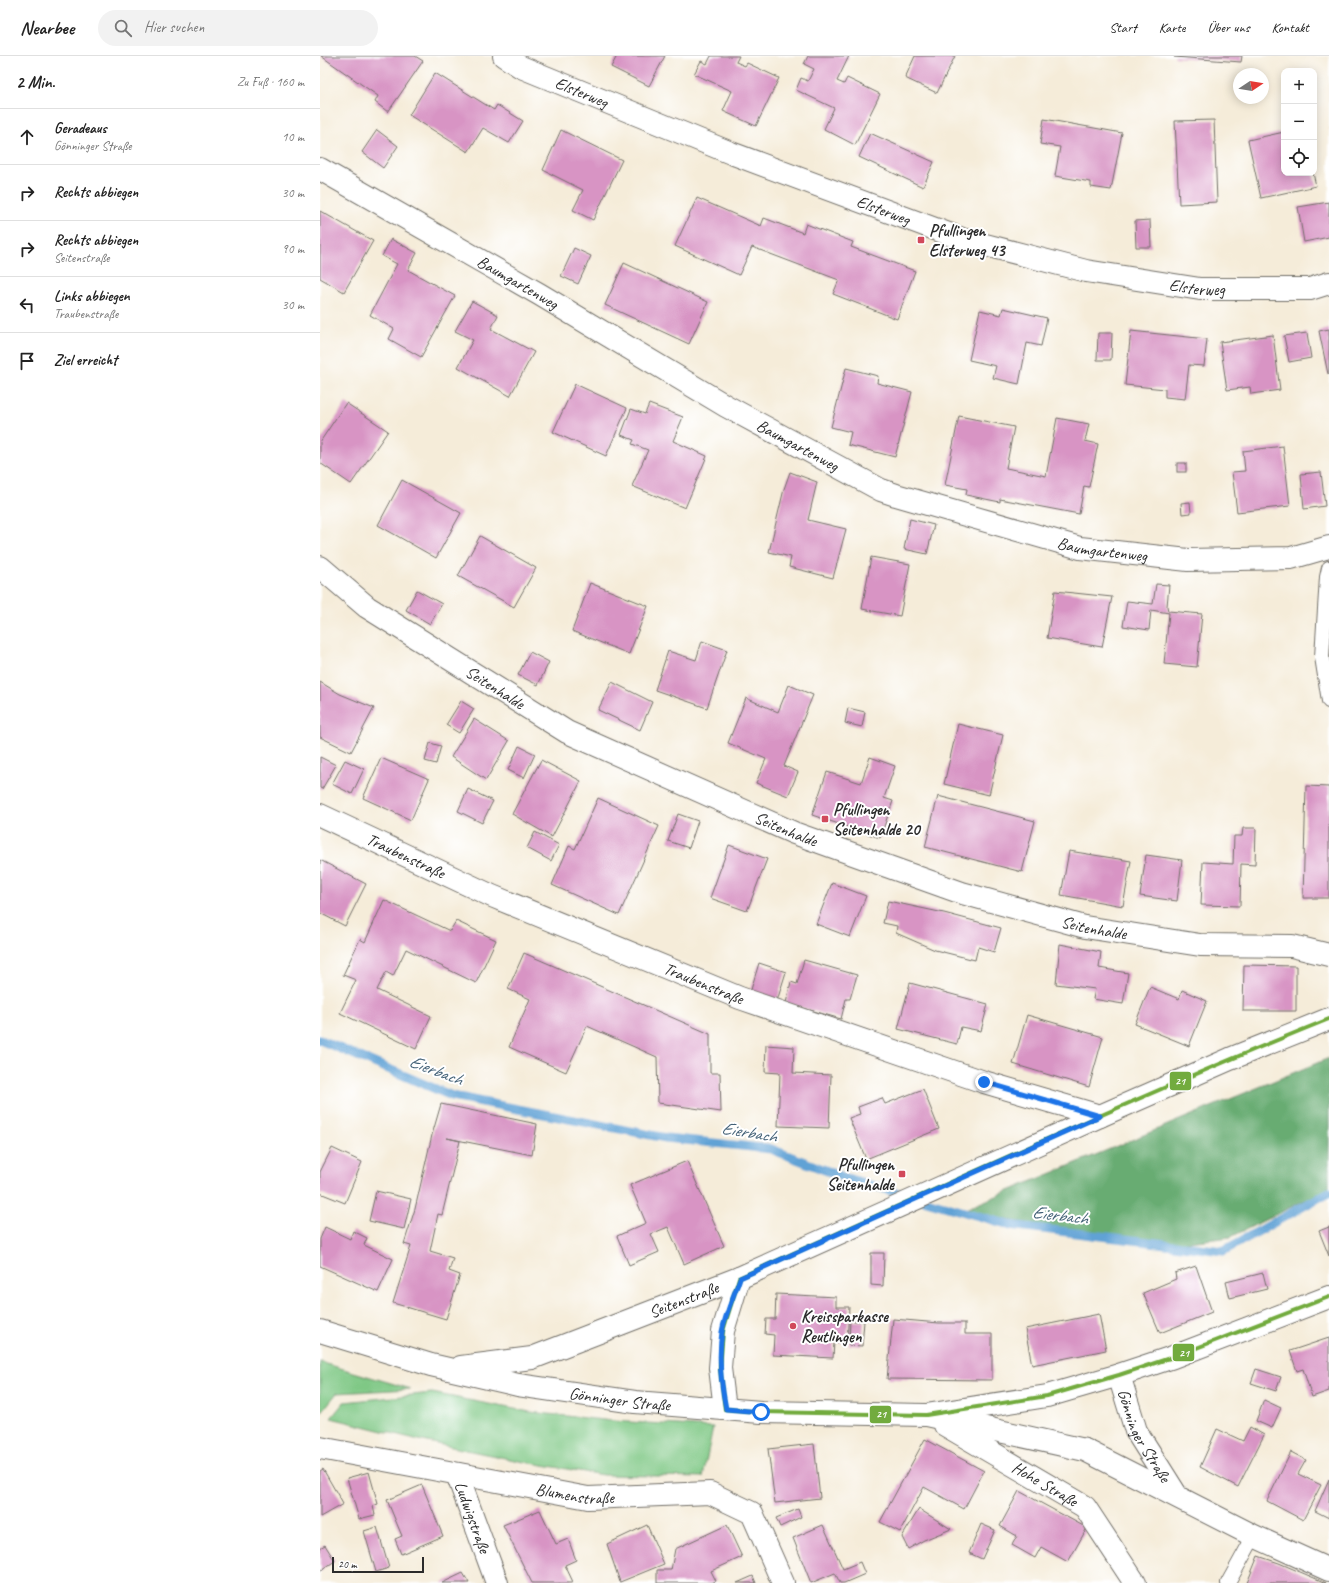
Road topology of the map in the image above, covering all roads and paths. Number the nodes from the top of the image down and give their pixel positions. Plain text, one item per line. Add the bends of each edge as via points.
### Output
1 (518, 60) edge
2 (320, 169) edge
3 (1329, 283) edge
4 (1329, 547) edge
5 (320, 567) edge
6 (1329, 568) edge
7 (1329, 702) edge
8 (320, 816) edge
9 (1329, 955) edge
10 (1329, 1019) edge
11 (1100, 1116) junction
12 (740, 1278) junction
13 (1329, 1297) edge
14 (320, 1331) edge
15 (446, 1368) junction
16 (1119, 1375) junction
17 (726, 1409) junction
18 (926, 1415) junction
19 (320, 1448) edge
20 (457, 1474) junction
21 (1177, 1496) junction
22 (1254, 1536) junction
23 (1329, 1570) edge
24 (497, 1583) edge
25 (783, 1583) edge
26 (1135, 1583) edge
27 (1228, 1583) edge

1 - 3 street, Elsterweg via 731,153 962,239 1086,271 1200,289 1310,289
2 - 4 street, Baumgartenweg via 539,294 726,406 881,490 1080,548 1188,560 1291,558
5 - 9 street, Seitenhalde via 368,607 567,732 794,833 962,893 1085,927 1200,945 1292,946
6 - 7 lane via 1322,657
8 - 11 street, Traubenstraße via 492,896 740,998 984,1082
10 - 11 street, Seitenstraße
11 - 12 street, Seitenstraße
12 - 15 street, Seitenstraße via 532,1358
12 - 17 street via 722,1331 720,1368
13 - 16 street
14 - 15 street, Gönninger Straße
15 - 17 street, Gönninger Straße via 518,1385 635,1402
16 - 18 street, Gönninger Straße via 1047,1396
16 - 21 street, Gönninger Straße via 1136,1431
17 - 18 street, Gönninger Straße
18 - 21 street, Gönninger Straße via 1085,1450
18 - 26 street, Hohe Straße via 1085,1507
19 - 20 street, Blumenstraße
20 - 24 street, Ludwigstraße
20 - 25 street, Blumenstraße via 588,1498 710,1493 752,1513
21 - 22 street, Gönninger Straße
22 - 23 street, Gönninger Straße
22 - 27 lane

